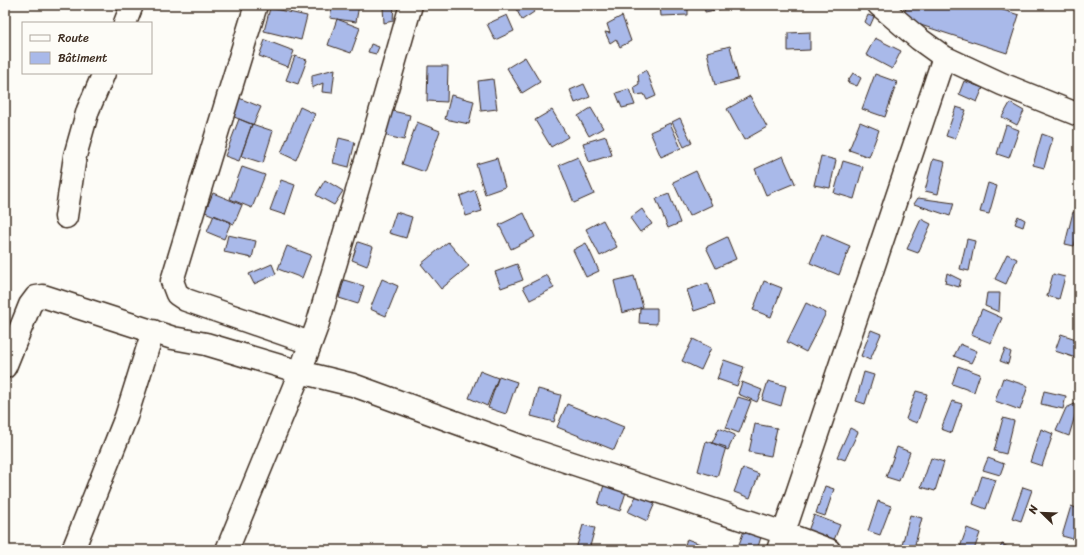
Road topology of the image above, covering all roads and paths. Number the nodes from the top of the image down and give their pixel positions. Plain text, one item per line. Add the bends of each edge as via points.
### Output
1 (132, 5) edge
2 (256, 5) edge
3 (411, 5) edge
4 (879, 5) edge
5 (124, 22) edge
6 (944, 57) junction
7 (104, 74) edge
8 (1079, 115) edge
9 (66, 217) dead end
10 (154, 332) junction
11 (310, 343) junction
12 (5, 366) edge
13 (300, 372) junction
14 (781, 542) edge
15 (73, 550) edge
16 (227, 550) edge
17 (829, 550) edge

1 - 5 street
2 - 11 street via 172,281 177,294 186,300
3 - 11 street
4 - 6 street
6 - 8 street
6 - 14 street
7 - 9 street via 88,110 75,156
10 - 12 street via 43,296 36,297 30,305
10 - 13 street via 206,344
10 - 15 street via 126,417
11 - 13 street
13 - 14 street via 353,385
13 - 16 street
14 - 17 street

